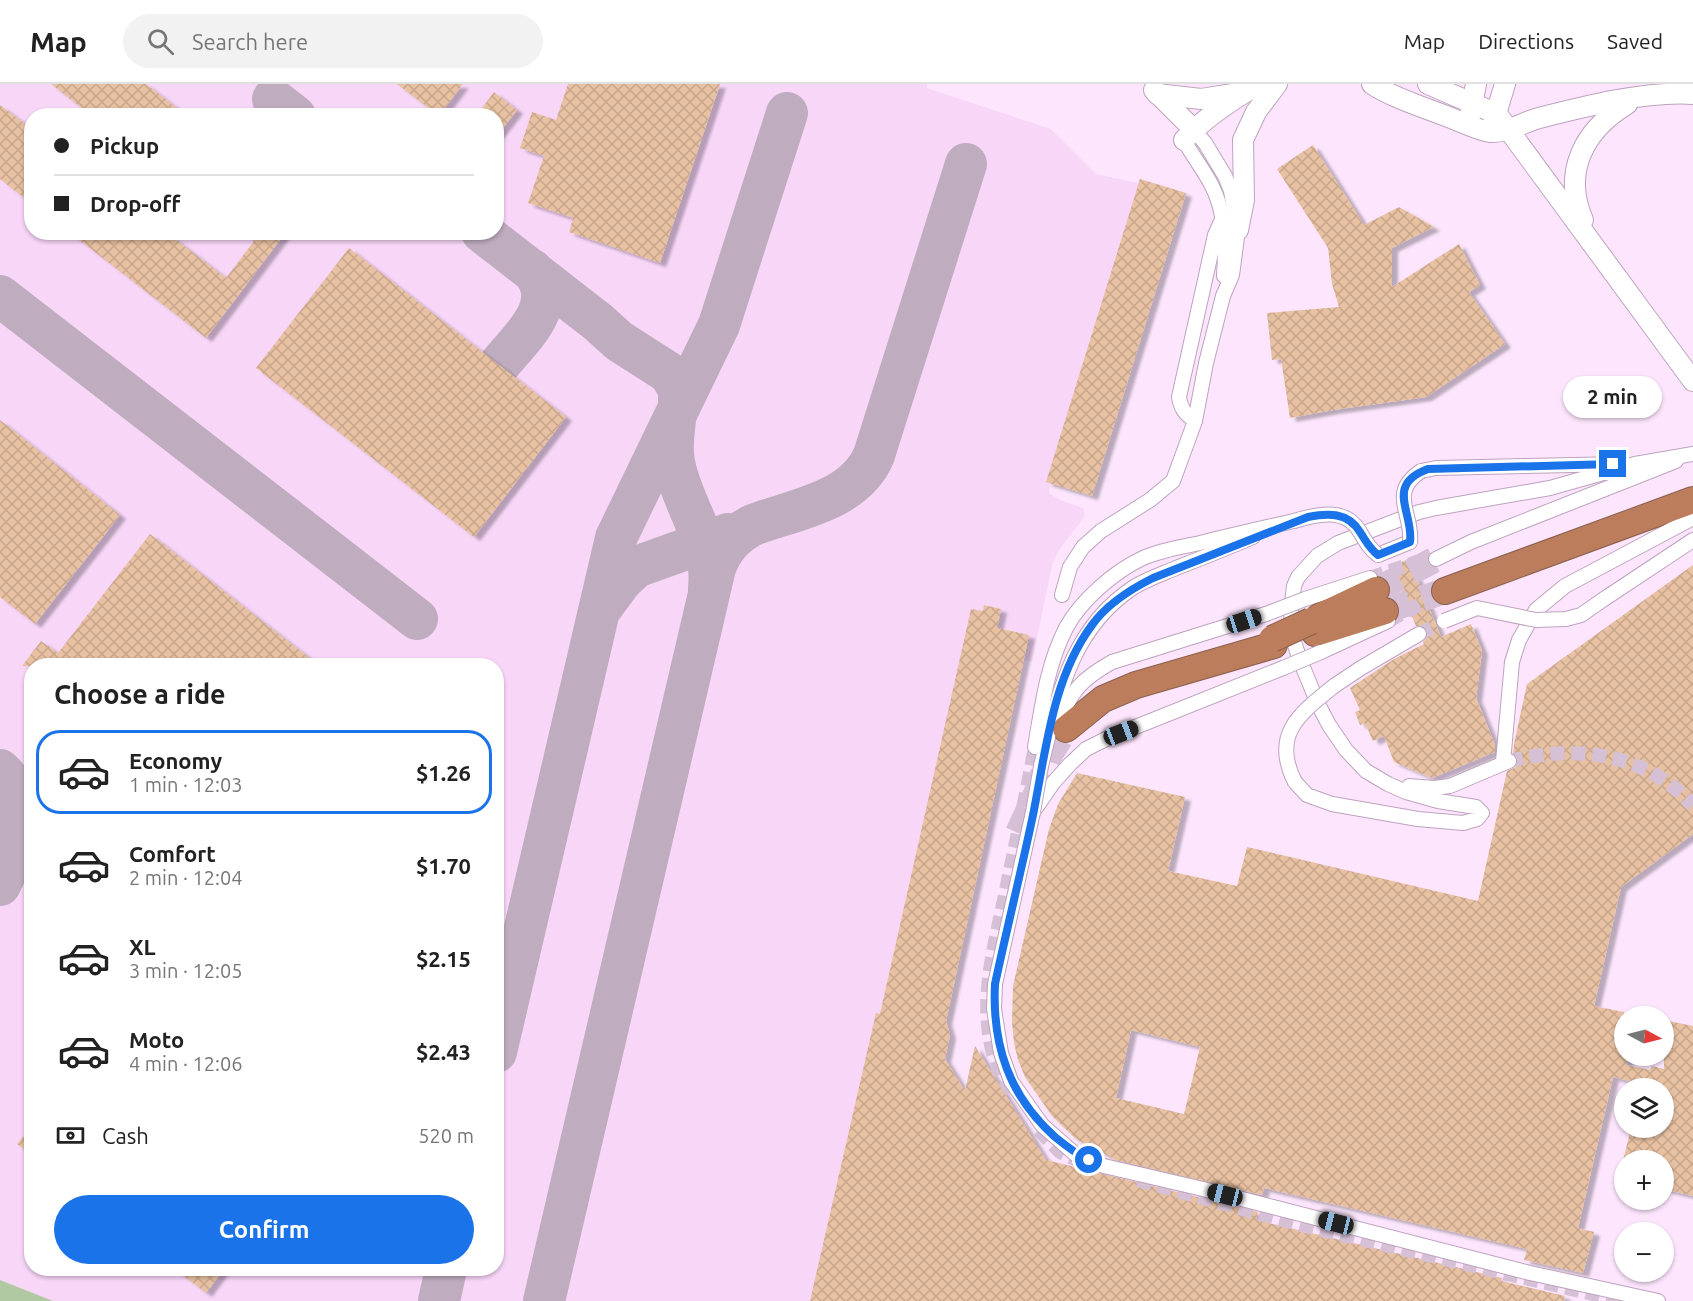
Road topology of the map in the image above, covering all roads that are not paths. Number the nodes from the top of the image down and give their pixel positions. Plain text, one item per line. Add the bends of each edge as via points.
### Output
1 (1277, 84) edge
2 (1372, 84) edge
3 (1428, 84) edge
4 (1476, 84) edge
5 (1505, 84) edge
6 (1252, 88) edge
7 (1153, 89) edge
8 (1693, 94) edge
9 (1637, 97) junction
10 (1473, 104) junction
11 (1468, 124) junction
12 (1499, 125) junction
13 (1189, 135) junction
14 (1222, 217) junction
15 (1238, 230) junction
16 (1593, 243) junction
17 (1223, 296) junction
18 (1693, 381) edge
19 (1195, 421) junction
20 (1693, 454) edge
21 (1635, 464) junction
22 (1693, 500) edge
23 (1693, 518) edge
24 (1294, 521) junction
25 (1693, 540) edge
26 (1434, 558) tunnel mouth
27 (1446, 591) dead end
28 (1062, 595) dead end
29 (1380, 600) tunnel mouth
30 (1437, 625) tunnel mouth
31 (1313, 626) junction
32 (1419, 634) tunnel mouth
33 (1066, 729) tunnel mouth
34 (1035, 747) tunnel mouth
35 (1041, 766) junction
36 (1372, 775) junction
37 (1034, 812) junction
38 (1658, 1301) edge

1 - 15 street via 1261,103 1243,140 1244,200
2 - 11 street
3 - 10 street
4 - 10 street
5 - 12 street
6 - 7 street via 1200,99
6 - 13 street
7 - 13 street via 1179,116
8 - 9 street
9 - 12 street
9 - 16 street via 1602,120 1578,163 1575,199
10 - 11 street
10 - 12 street
11 - 12 street
12 - 16 street
13 - 14 street
13 - 15 street via 1205,143 1225,176 1232,191
14 - 17 street via 1226,243
14 - 19 street via 1179,397 1181,408
15 - 17 street via 1234,265
16 - 18 street
17 - 19 street
19 - 28 street via 1173,481 1083,547 1070,567
20 - 21 street
20 - 26 street
21 - 24 street, bridge via 1421,471 1410,480 1403,494 1410,542 1378,555 1346,518 1323,514
21 - 36 street via 1559,485 1419,512 1338,543 1303,570 1294,586 1291,612 1293,639 1300,660 1329,726 1351,757
22 - 27 highway
23 - 36 street via 1565,586 1536,610 1512,662 1506,761 1443,788 1410,786
24 - 34 street via 1144,558 1117,573 1091,595 1065,631 1048,675
24 - 35 street via 1134,587 1097,619 1060,688
25 - 30 street, bridge via 1574,618 1536,620 1477,608
29 - 31 highway
31 - 33 highway, bridge via 1120,692 1090,708
31 - 35 street, bridge via 1266,614 1112,662 1093,673 1071,695
31 - 37 street, bridge via 1283,668 1086,749 1053,783
32 - 36 street, bridge via 1361,668 1303,712 1290,730 1286,760 1295,782 1307,795 1332,804 1453,824 1477,819 1482,813 1476,807 1406,792
35 - 37 street, bridge
37 - 38 street via 995,984 994,1010 1011,1081 1042,1125 1075,1154 1104,1166 1530,1273

